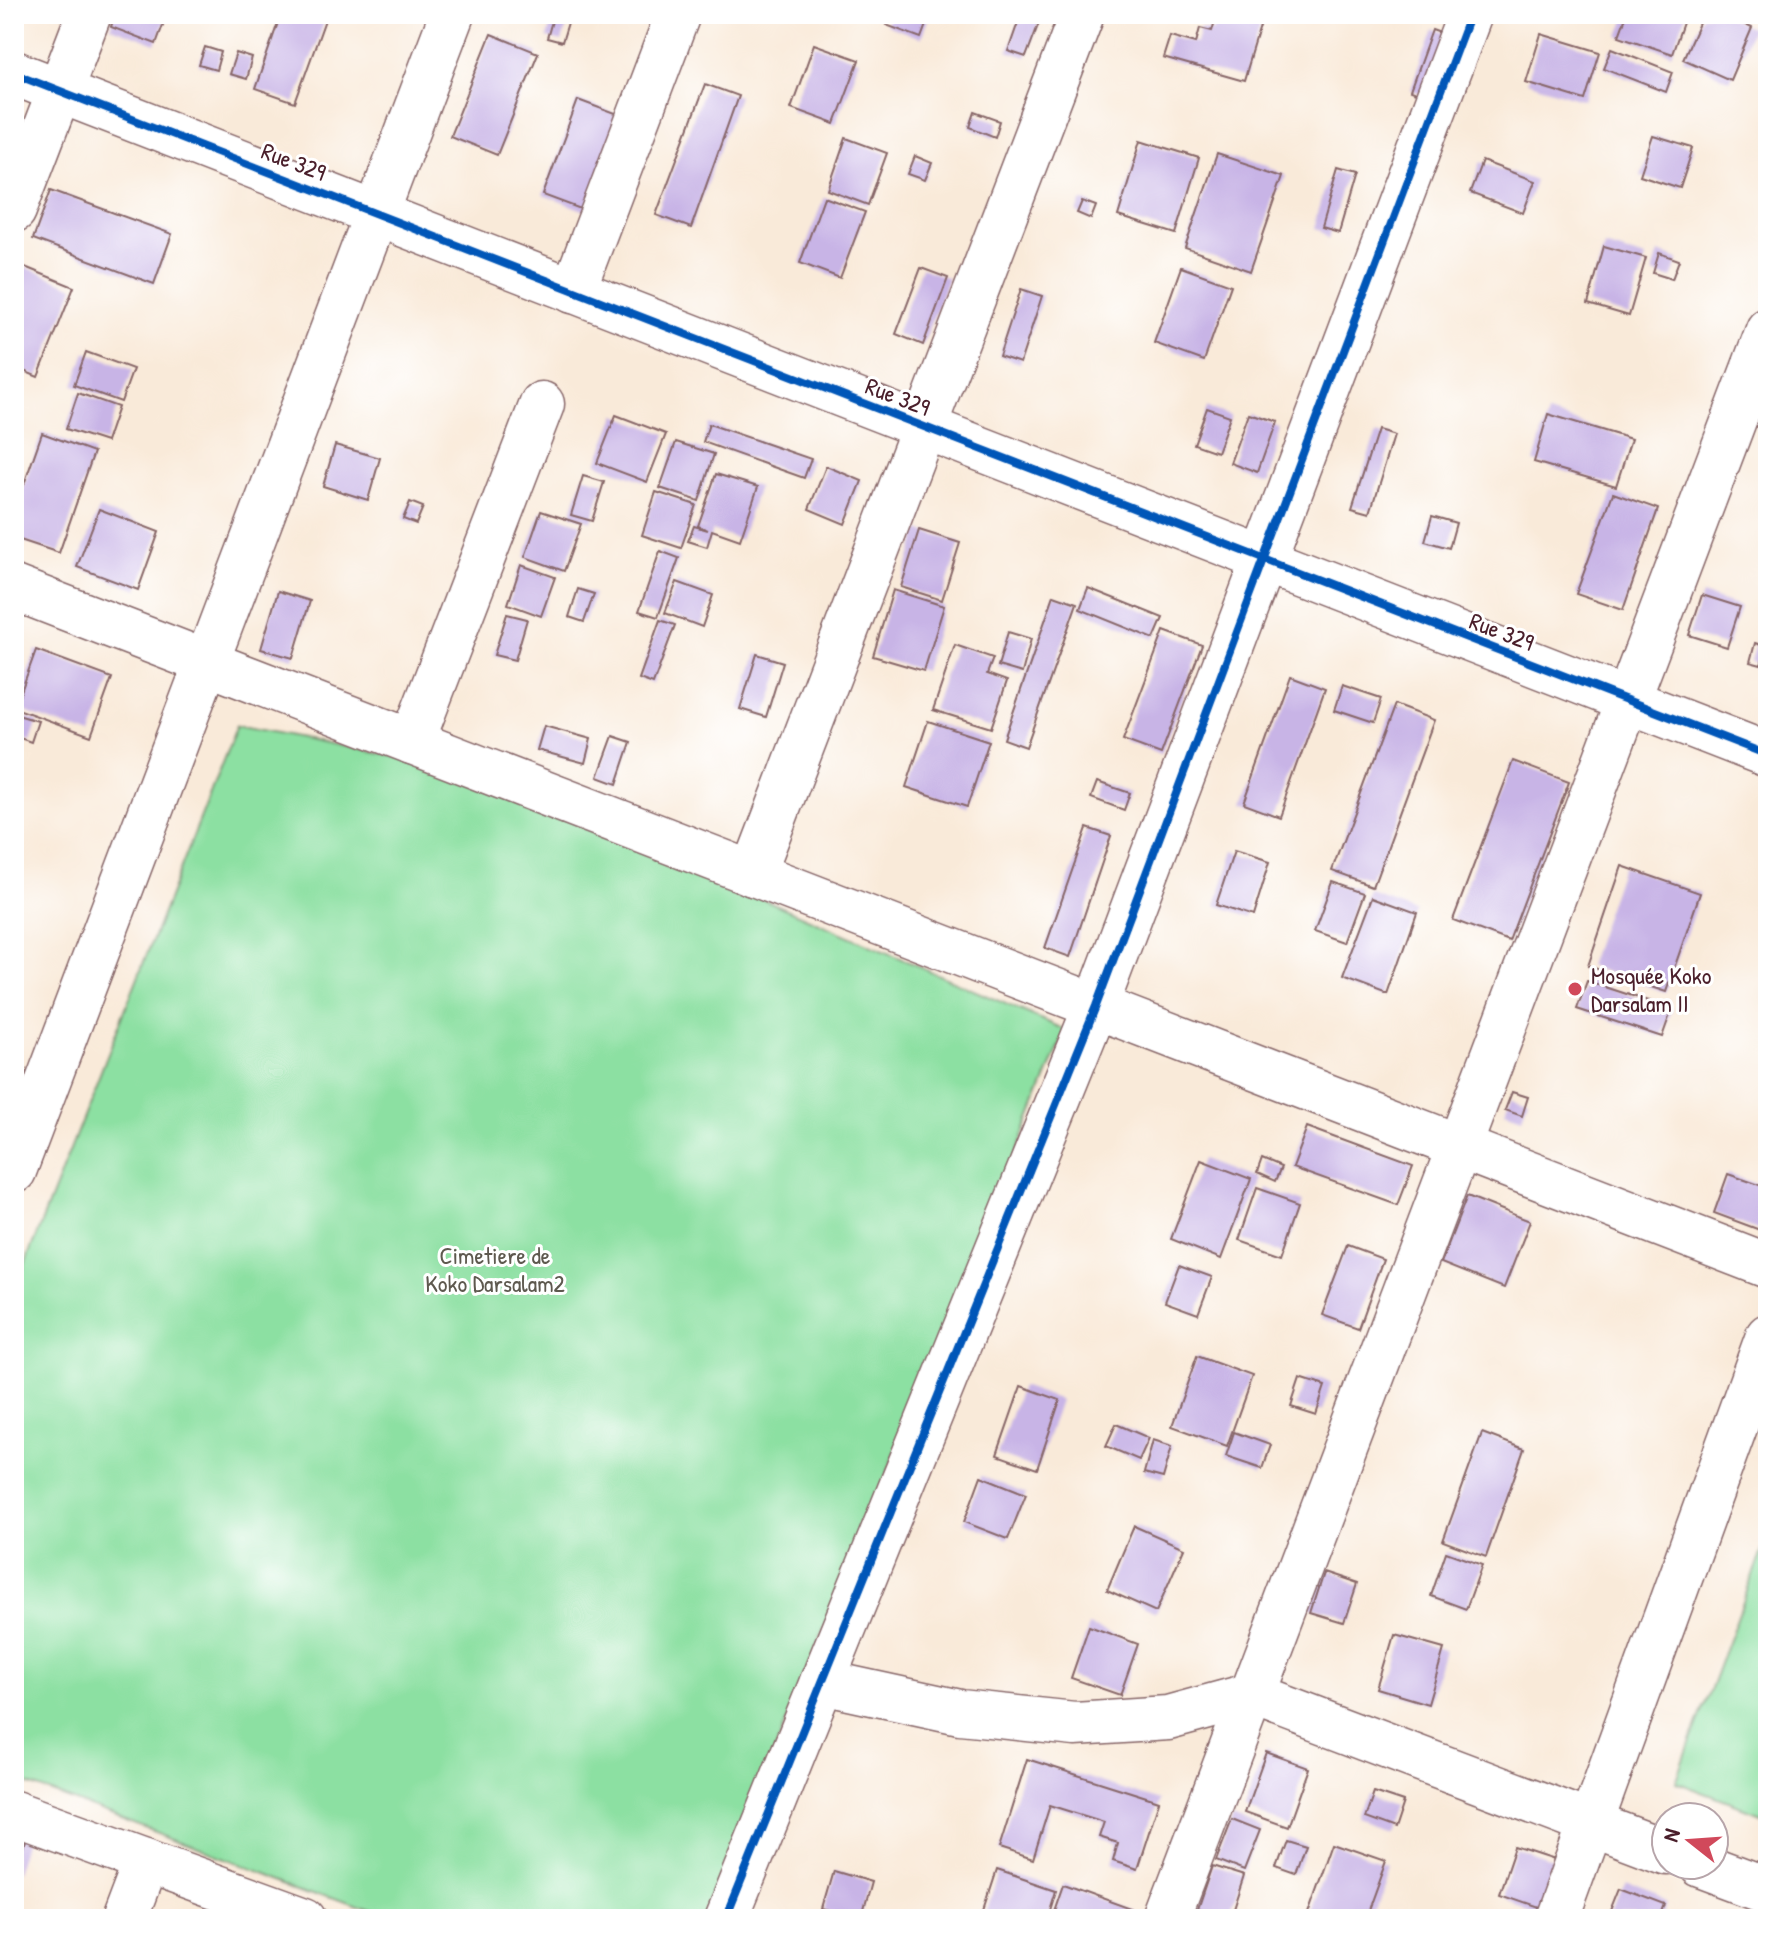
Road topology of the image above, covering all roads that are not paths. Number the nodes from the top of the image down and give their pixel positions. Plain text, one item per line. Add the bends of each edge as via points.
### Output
1 (89, 14) edge
2 (452, 14) edge
3 (678, 14) edge
4 (1082, 14) edge
5 (1470, 14) edge
6 (14, 73) edge
7 (60, 91) junction
8 (14, 210) edge
9 (376, 214) junction
10 (573, 291) junction
11 (1768, 330) edge
12 (542, 404) dead end
13 (924, 427) junction
14 (1266, 561) junction
15 (14, 588) edge
16 (206, 662) junction
17 (1628, 701) junction
18 (412, 742) junction
19 (1768, 755) edge
20 (753, 874) junction
21 (1096, 1006) junction
22 (1459, 1146) junction
23 (14, 1171) edge
24 (1768, 1266) edge
25 (1768, 1336) edge
26 (822, 1682) junction
27 (1252, 1695) junction
28 (14, 1813) edge
29 (1591, 1823) junction
30 (1650, 1846) edge
31 (146, 1861) junction
32 (1730, 1876) edge
33 (1768, 1890) edge
34 (124, 1919) edge
35 (305, 1919) edge
36 (726, 1919) edge
37 (1167, 1919) edge
38 (1556, 1919) edge

1 - 7 street
2 - 9 street
3 - 10 street
4 - 13 street
5 - 14 street
6 - 7 street, Rue 329
7 - 8 street
7 - 9 street, Rue 329
9 - 10 street, Rue 329
9 - 16 street
10 - 13 street, Rue 329
11 - 17 street
12 - 18 street
13 - 14 street, Rue 329
13 - 20 street
14 - 17 street, Rue 329
14 - 21 street
15 - 16 street
16 - 18 street
16 - 23 street
17 - 19 street, Rue 329
17 - 22 street
18 - 20 street
20 - 21 street
21 - 22 street
21 - 26 street
22 - 24 street
22 - 27 street
25 - 29 street
26 - 27 street via 960,1712 1075,1724 1168,1718
26 - 36 street
27 - 29 street
27 - 37 street
28 - 31 street
29 - 30 street
29 - 38 street
31 - 34 street
31 - 35 street
32 - 33 street

